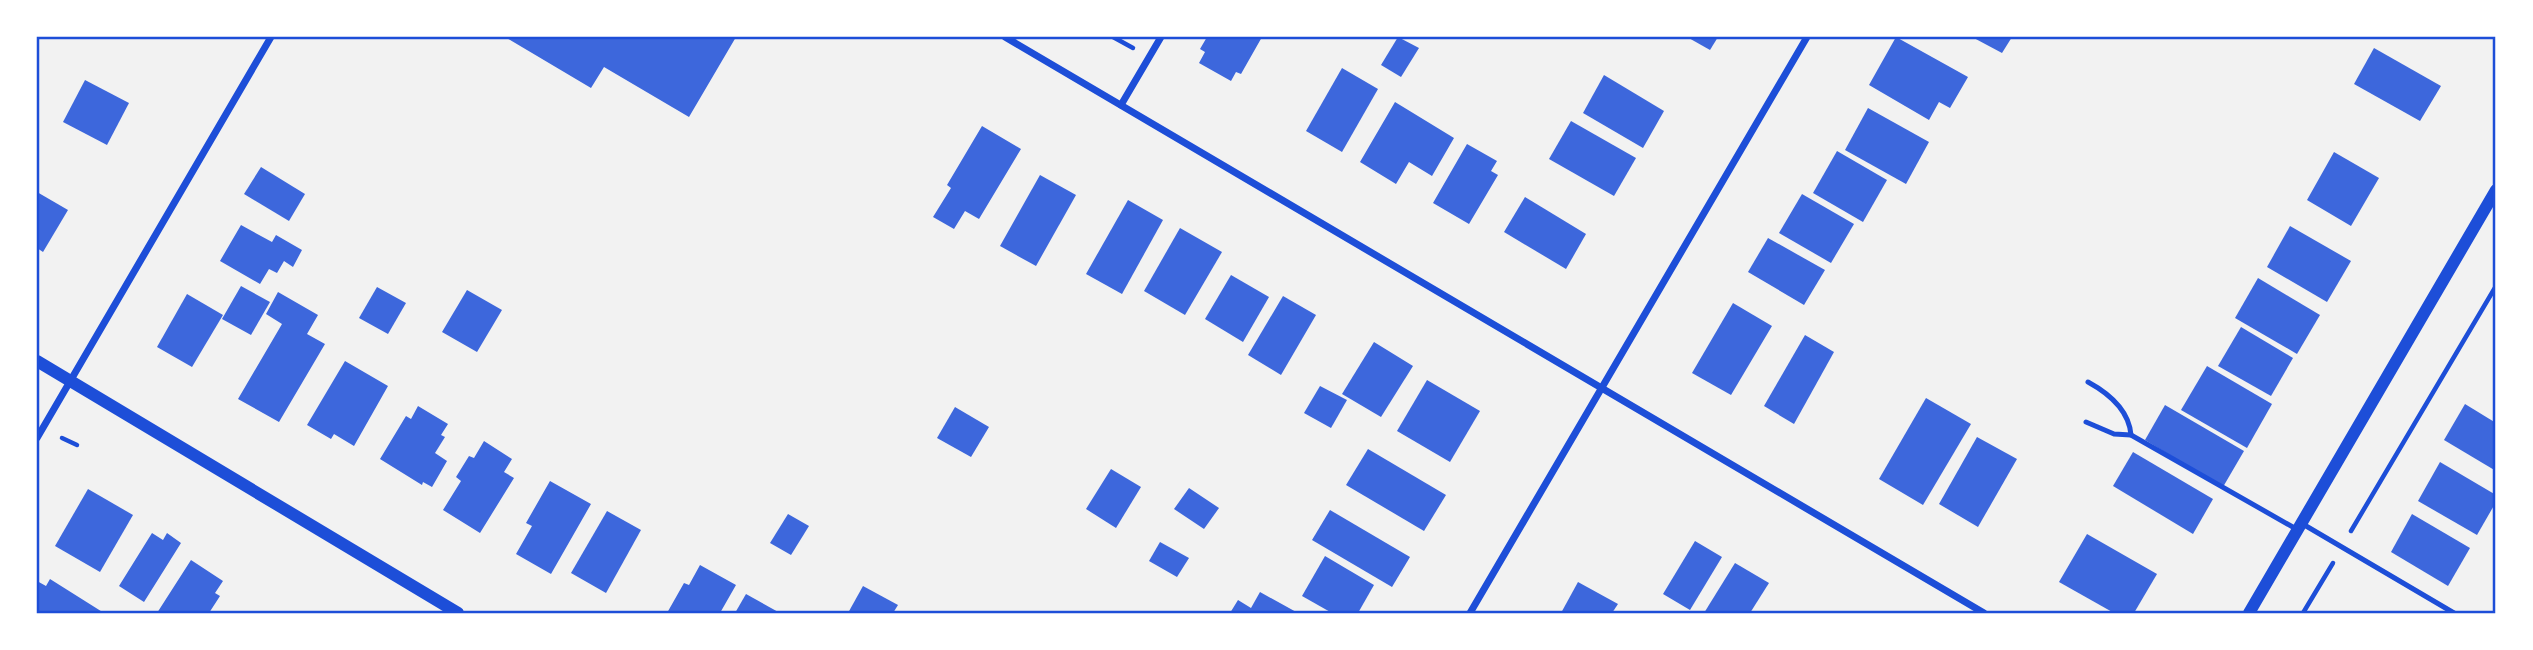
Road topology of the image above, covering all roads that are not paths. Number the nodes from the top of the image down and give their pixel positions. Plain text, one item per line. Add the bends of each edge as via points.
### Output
1 (271, 37) edge
2 (1005, 37) edge
3 (1161, 37) edge
4 (1807, 37) edge
5 (1121, 105) junction
6 (2496, 190) edge
7 (37, 361) edge
8 (71, 381) junction
9 (2088, 382) dead end
10 (1602, 388) junction
11 (2086, 422) dead end
12 (2131, 435) junction
13 (37, 438) edge
14 (2300, 527) junction
15 (458, 613) edge
16 (1470, 613) edge
17 (1984, 613) edge
18 (2249, 613) edge
19 (2454, 613) edge

1 - 8 street
2 - 5 street
3 - 5 street
4 - 10 street
5 - 10 street
6 - 14 street
7 - 8 street
8 - 13 street
8 - 15 street
9 - 12 lane via 2106,392 2130,419
10 - 16 street
10 - 17 street
11 - 12 lane via 2114,434
12 - 14 lane
14 - 18 street
14 - 19 lane

